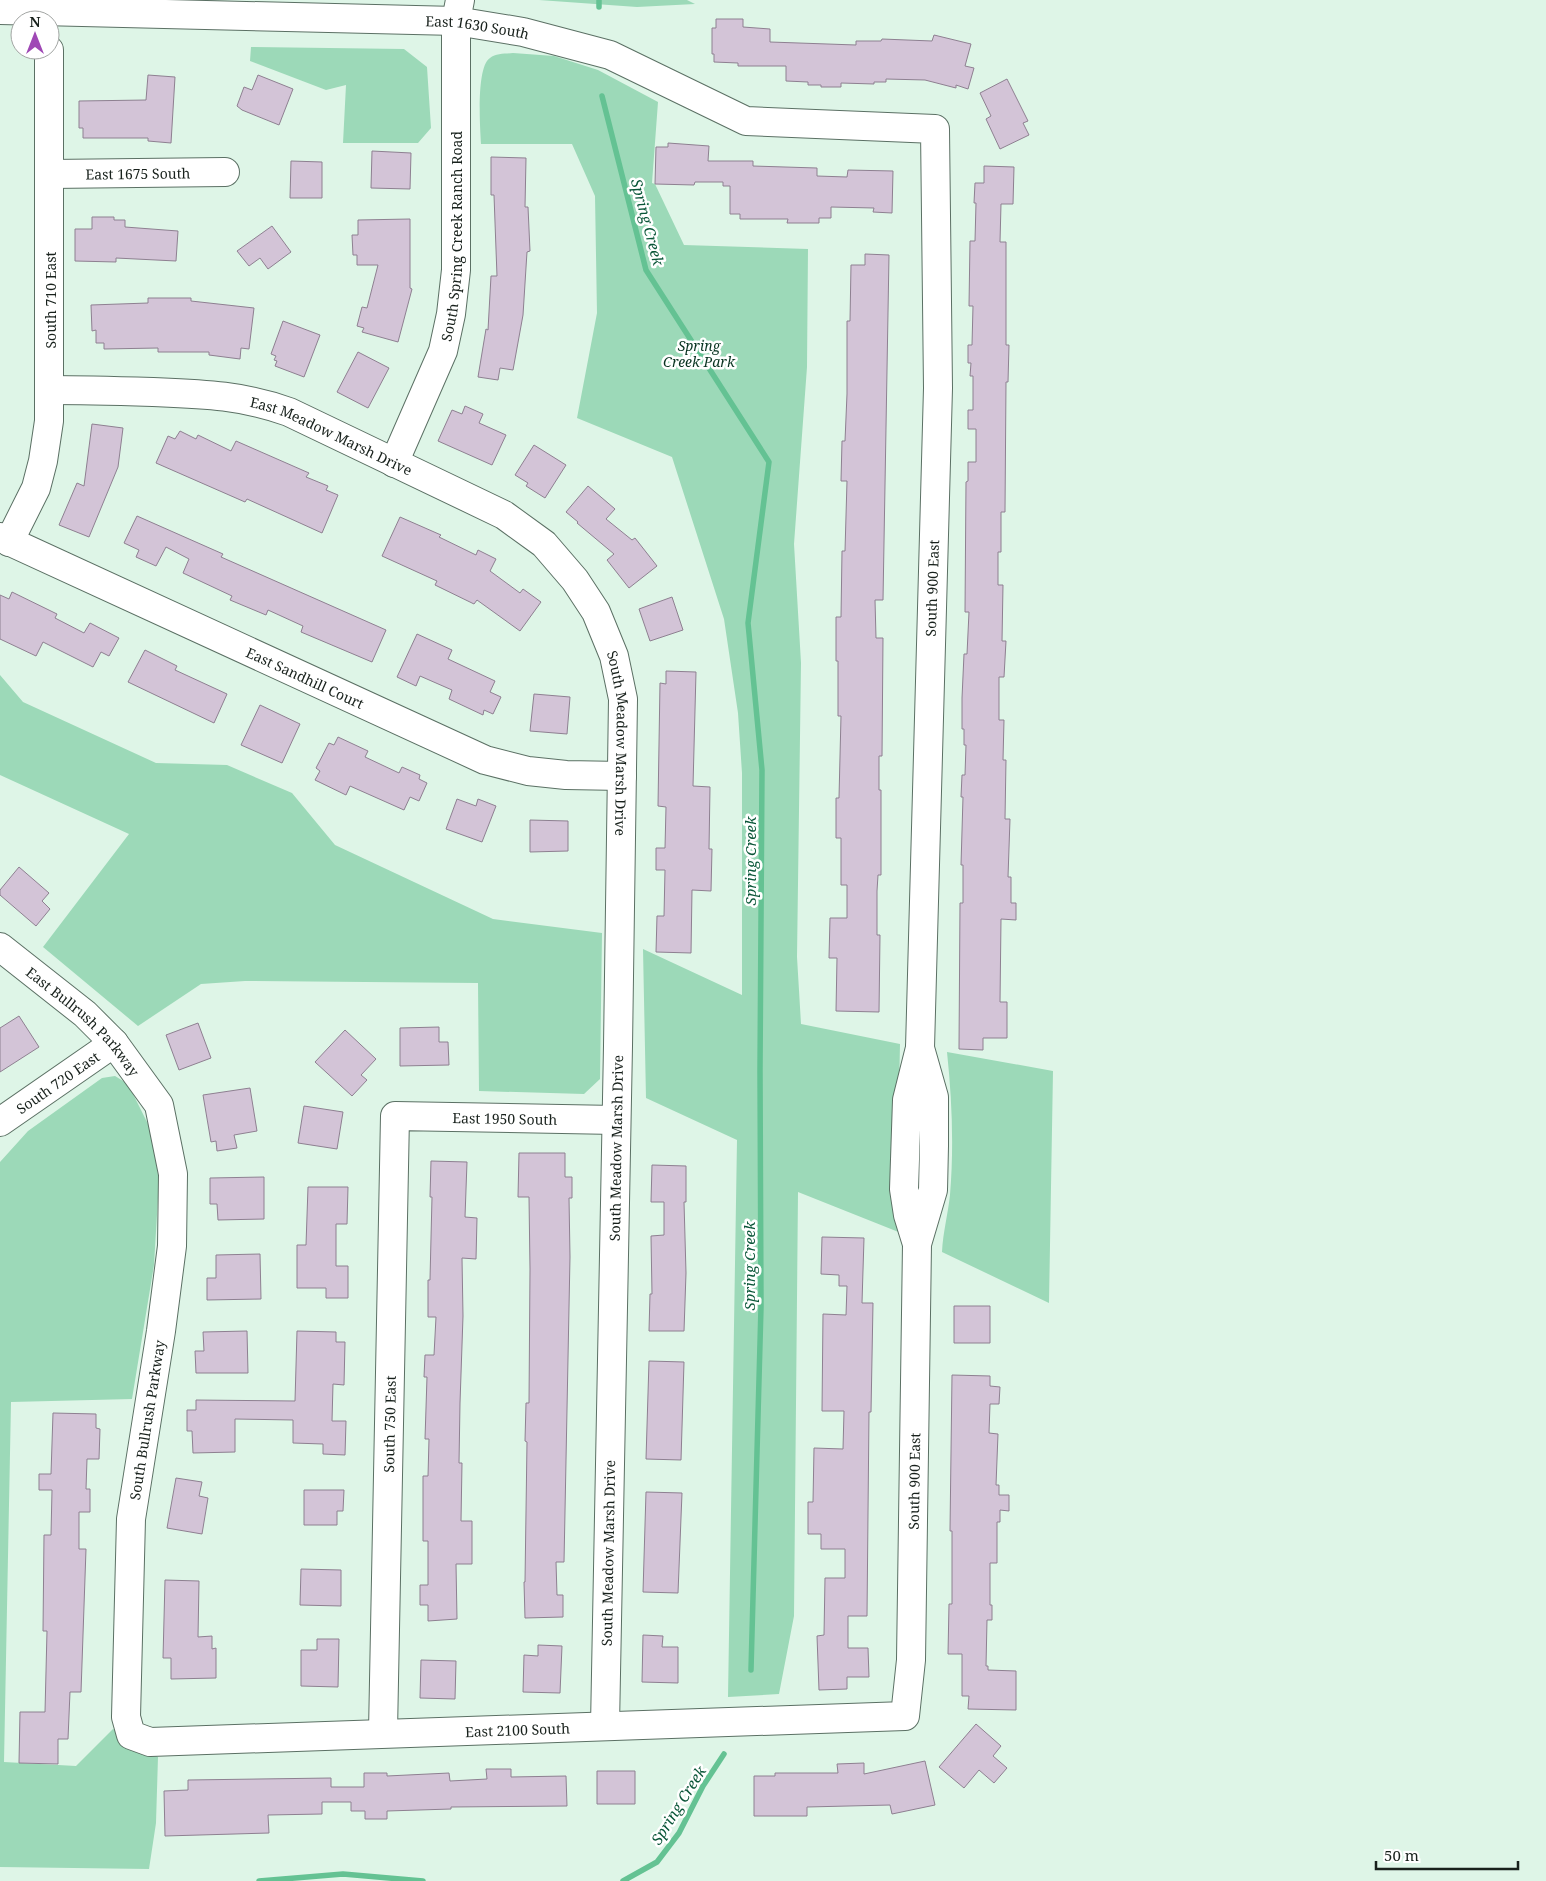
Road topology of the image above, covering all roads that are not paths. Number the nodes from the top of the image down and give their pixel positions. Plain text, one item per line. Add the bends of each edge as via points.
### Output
1 (458, 10) edge
2 (60, 15) edge
3 (50, 60) edge
4 (934, 129) joint
5 (225, 172) dead end
6 (50, 174) junction
7 (50, 390) junction
8 (394, 463) junction
9 (5, 540) edge
10 (575, 580) joint
11 (622, 776) junction
12 (0, 947) edge
13 (114, 1043) junction
14 (159, 1105) joint
15 (395, 1116) joint
16 (616, 1120) junction
17 (0, 1122) edge
18 (905, 1716) joint
19 (605, 1726) junction
20 (383, 1732) junction
21 (131, 1735) joint

1 - 2 street, East 1630 South
1 - 4 street, East 1630 South via 523,32 610,55 746,121
1 - 8 street, South Spring Creek Ranch Road via 456,270 451,314 443,351
3 - 6 street, South 710 East
4 - 18 street, South 900 East via 938,388 920,1048 934,1097 934,1154 933,1190 917,1244 911,1660
5 - 6 street, East 1675 South
6 - 7 street, South 710 East
7 - 8 street, East Meadow Marsh Drive via 227,395 289,412
7 - 9 street, South 710 East via 49,421 36,488
8 - 10 street, East Meadow Marsh Drive via 504,515 544,544
9 - 11 street, East Sandhill Court via 485,760 528,771
10 - 11 street, South Meadow Marsh Drive via 596,612 614,656 623,699
11 - 16 street, South Meadow Marsh Drive
12 - 13 street, East Bullrush Parkway via 85,1014
13 - 14 street, East Bullrush Parkway
13 - 17 street, South 720 East
14 - 21 street, South Bullrush Parkway via 173,1174 172,1246 162,1331 131,1519 126,1717
15 - 16 street, East 1950 South
15 - 20 street, South 750 East
16 - 19 street, South Meadow Marsh Drive
18 - 19 street, East 2100 South
19 - 20 street, East 2100 South
20 - 21 street, East 2100 South via 150,1742

